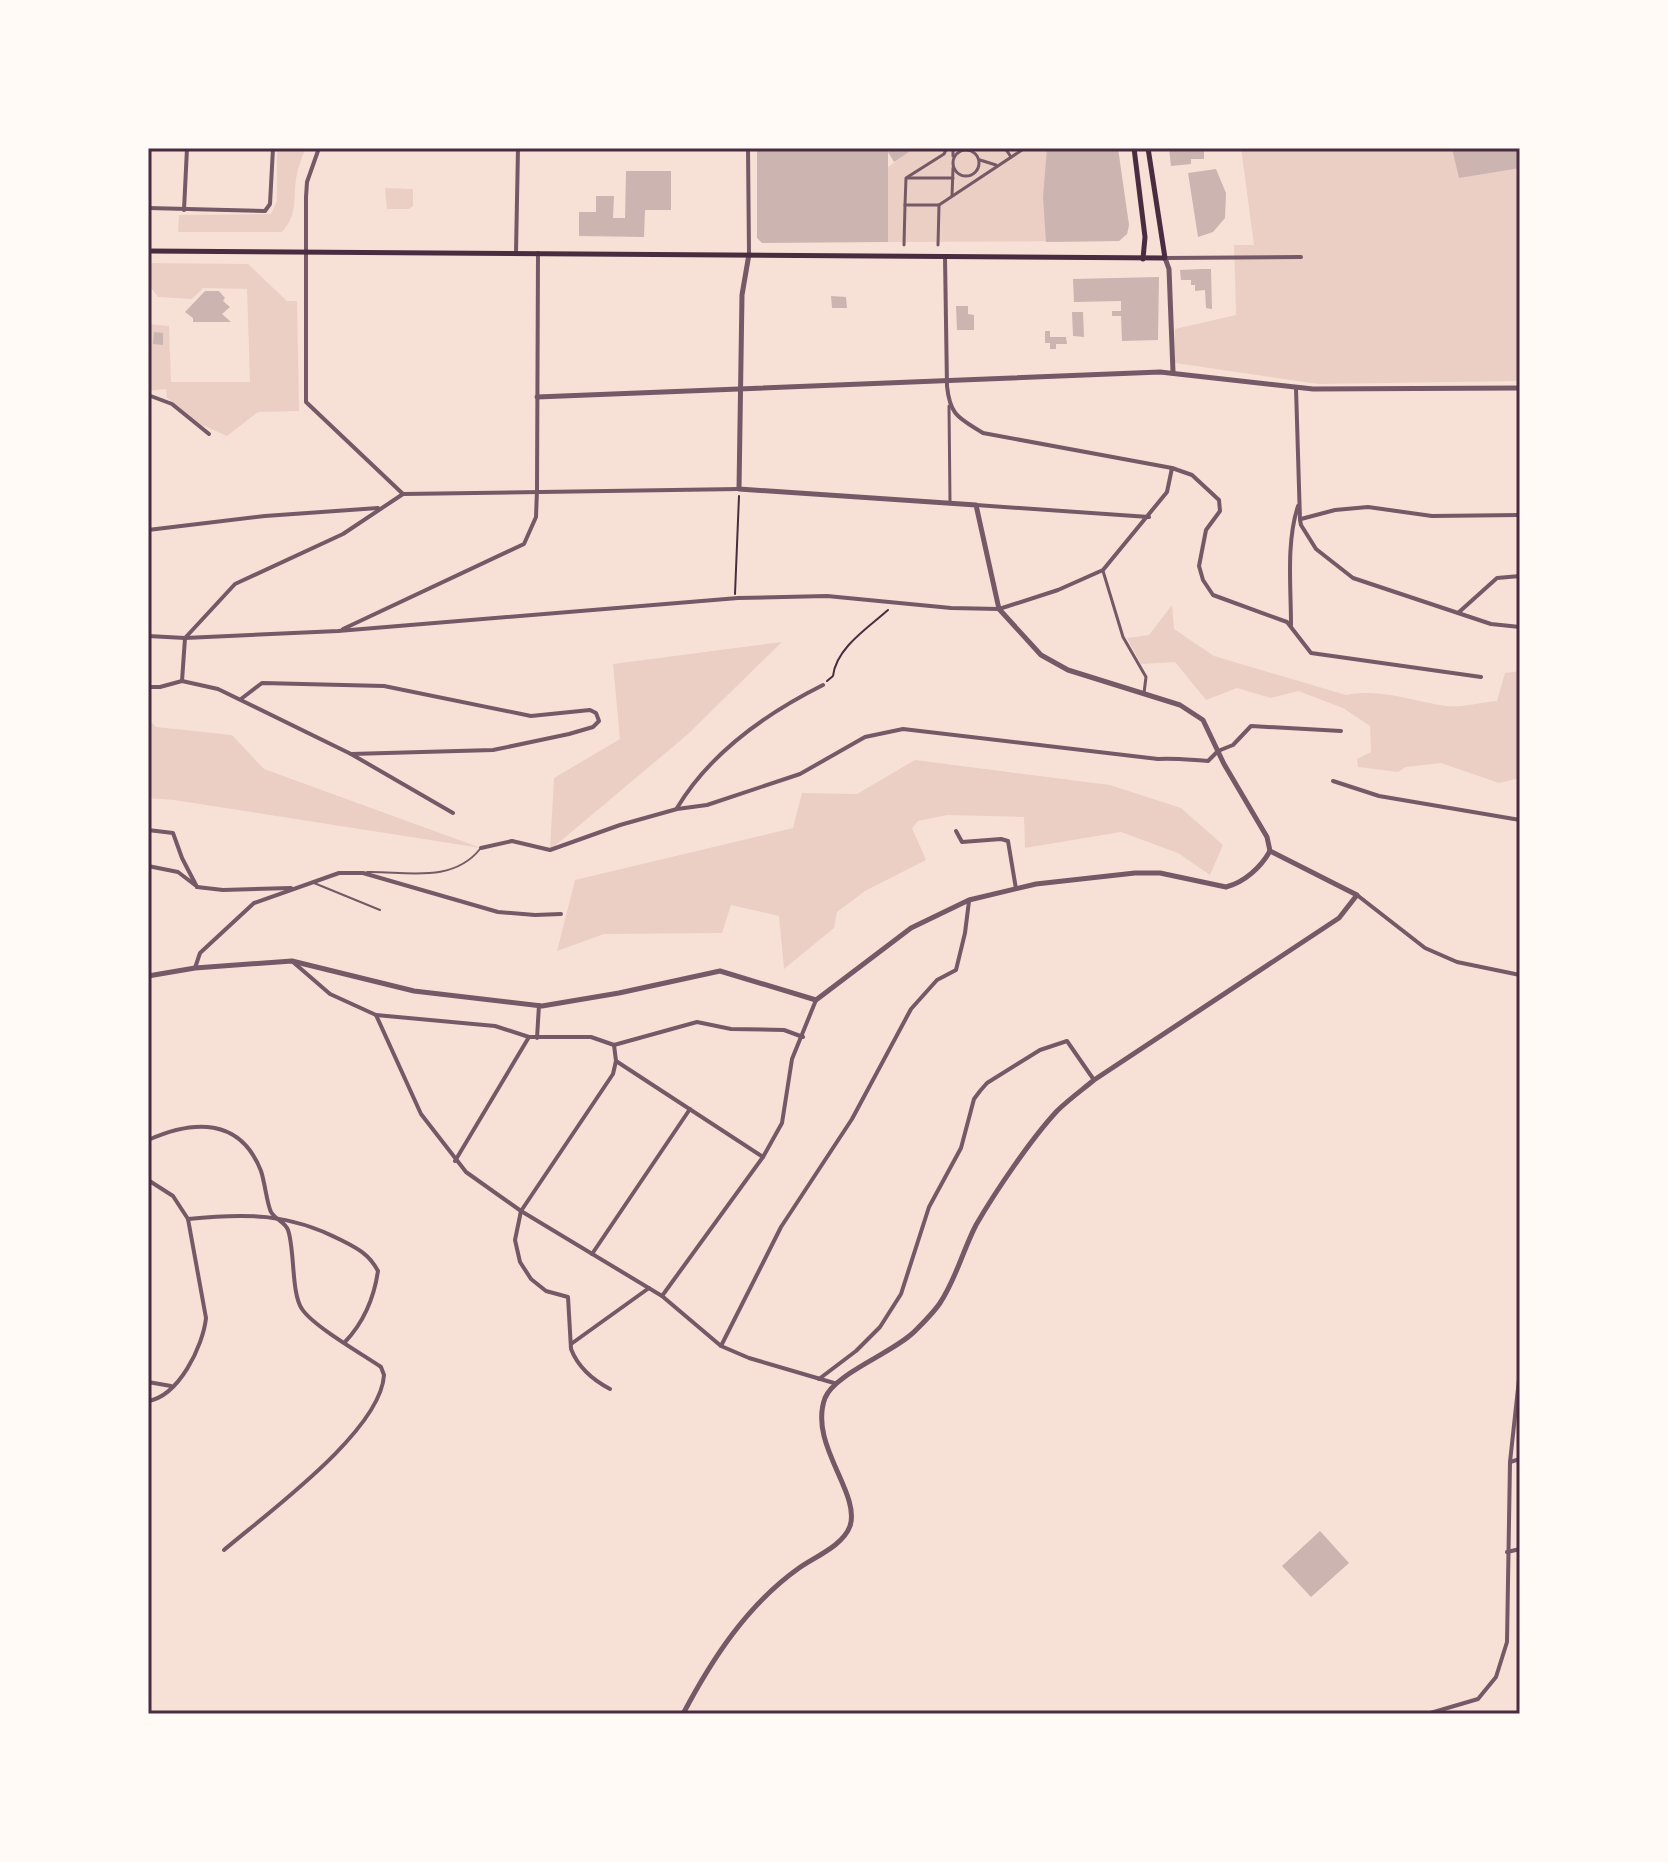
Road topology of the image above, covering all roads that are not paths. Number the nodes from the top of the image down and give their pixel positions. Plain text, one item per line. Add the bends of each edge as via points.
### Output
1 (187, 148) edge
2 (273, 148) edge
3 (319, 148) edge
4 (518, 148) edge
5 (748, 148) edge
6 (947, 148) edge
7 (953, 148) edge
8 (1005, 148) edge
9 (1025, 148) edge
10 (1134, 148) edge
11 (1148, 148) edge
12 (968, 149) edge
13 (962, 150) edge
14 (1019, 150) edge
15 (1011, 157) junction
16 (979, 159) junction
17 (953, 163) junction
18 (999, 165) junction
19 (906, 178) junction
20 (953, 178) junction
21 (952, 196) junction
22 (905, 205) junction
23 (939, 205) junction
24 (148, 208) edge
25 (184, 210) junction
26 (904, 245) dead end
27 (938, 245) dead end
28 (148, 251) edge
29 (304, 251) junction
30 (516, 252) junction
31 (538, 253) junction
32 (749, 254) junction
33 (945, 255) junction
34 (1301, 257) dead end
35 (1165, 258) junction
36 (1143, 259) junction
37 (1173, 372) junction
38 (947, 379) junction
39 (1296, 388) junction
40 (1520, 388) edge
41 (740, 389) junction
42 (148, 395) edge
43 (537, 397) junction
44 (949, 406) junction
45 (209, 434) dead end
46 (1172, 468) junction
47 (739, 489) junction
48 (537, 490) junction
49 (403, 494) junction
50 (1300, 502) junction
51 (950, 504) junction
52 (976, 505) junction
53 (380, 508) junction
54 (1520, 515) edge
55 (1149, 517) junction
56 (1300, 520) junction
57 (148, 530) edge
58 (1103, 570) junction
59 (1520, 576) edge
60 (999, 609) junction
61 (1458, 613) junction
62 (1291, 627) junction
63 (1520, 627) edge
64 (338, 631) junction
65 (148, 636) edge
66 (185, 638) junction
67 (1481, 677) dead end
68 (182, 681) junction
69 (823, 685) road end
70 (148, 687) edge
71 (1144, 693) junction
72 (241, 699) junction
73 (1341, 731) dead end
74 (1218, 751) junction
75 (351, 754) junction
76 (1333, 781) dead end
77 (677, 809) junction
78 (453, 813) dead end
79 (1520, 820) edge
80 (148, 830) edge
81 (956, 831) dead end
82 (481, 848) joint
83 (1270, 851) junction
84 (148, 866) edge
85 (363, 873) junction
86 (313, 882) junction
87 (197, 887) junction
88 (293, 888) junction
89 (1016, 889) junction
90 (1357, 895) junction
91 (969, 900) junction
92 (380, 910) dead end
93 (561, 914) dead end
94 (292, 961) junction
95 (195, 968) junction
96 (1520, 975) edge
97 (148, 976) edge
98 (816, 1000) junction
99 (539, 1005) junction
100 (376, 1015) junction
101 (529, 1037) junction
102 (803, 1037) junction
103 (537, 1038) junction
104 (614, 1045) junction
105 (616, 1061) junction
106 (1094, 1080) junction
107 (690, 1109) junction
108 (148, 1140) edge
109 (763, 1157) junction
110 (455, 1161) junction
111 (148, 1180) edge
112 (521, 1211) junction
113 (274, 1217) junction
114 (188, 1219) junction
115 (592, 1254) junction
116 (649, 1288) junction
117 (662, 1296) junction
118 (345, 1342) junction
119 (571, 1344) junction
120 (721, 1346) junction
121 (1520, 1370) edge
122 (819, 1379) junction
123 (148, 1382) edge
124 (834, 1383) junction
125 (171, 1386) junction
126 (610, 1389) dead end
127 (148, 1401) edge
128 (1520, 1459) edge
129 (1510, 1462) junction
130 (1520, 1549) edge
131 (224, 1550) dead end
132 (1507, 1552) junction
133 (683, 1714) edge
134 (1427, 1714) edge

1 - 25 street
2 - 25 street via 268,208
3 - 29 street via 307,182
4 - 30 street
5 - 32 street
6 - 19 street
7 - 17 street
8 - 15 street
9 - 14 street
10 - 36 main road
11 - 35 main road
12 - 13 street
12 - 16 street
13 - 17 street
14 - 15 street
15 - 18 street
16 - 17 street via 977,171 967,176
16 - 18 street
17 - 20 street
18 - 21 street
19 - 20 street
19 - 22 street
20 - 21 street
21 - 23 street
22 - 23 street
22 - 26 street
23 - 27 street
24 - 25 street
28 - 29 main road
29 - 30 main road
29 - 49 street via 306,402
30 - 31 main road
31 - 32 main road
31 - 43 street
32 - 33 main road
32 - 41 street via 742,295
33 - 36 main road
33 - 38 street
34 - 35 street
35 - 36 main road
35 - 37 street
37 - 38 street
37 - 39 street
38 - 41 street
38 - 44 street
39 - 40 street
39 - 50 street
41 - 43 street
41 - 47 street
42 - 45 street via 172,404
43 - 48 street
44 - 46 street via 956,417 983,433
44 - 51 street
46 - 55 street via 1167,492
46 - 62 street via 1192,475 1219,500 1220,511 1206,530 1199,566 1213,595
47 - 48 street
47 - 51 street
48 - 49 street
48 - 64 street via 536,517 524,544
49 - 53 street
50 - 56 street
50 - 62 street via 1294,521
51 - 52 street
52 - 55 street
52 - 60 street
53 - 57 street
53 - 66 street via 343,534 235,584
54 - 56 street via 1432,516 1368,507
55 - 58 street
56 - 61 street via 1316,549 1353,578
58 - 60 street
58 - 71 street via 1123,637 1146,677
59 - 61 street via 1497,578
60 - 64 street via 827,596 735,599
60 - 71 street via 1041,655 1068,670
61 - 63 street
62 - 67 street via 1311,653
64 - 66 street
65 - 66 street
66 - 68 street
68 - 70 street
68 - 72 street
69 - 77 street via 785,704 707,766
71 - 74 street via 1196,714
72 - 75 street
72 - 75 street via 262,683 384,686 531,716 590,710 599,721 569,734 493,750
73 - 74 street via 1251,726 1233,745
74 - 77 street via 1208,761 1158,759 903,729 865,737 800,774 707,805
74 - 83 street
75 - 78 street
76 - 79 street via 1379,796
77 - 82 street via 550,850 512,841
80 - 87 street via 173,833
81 - 89 street via 962,842 1008,841
82 - 85 lane via 463,864 434,874
83 - 89 street via 1249,875 1226,887 1148,873
83 - 90 street
84 - 87 street via 178,872
85 - 86 street via 339,873
85 - 93 street via 498,912
86 - 88 street
86 - 92 lane
87 - 88 street
88 - 95 street via 254,903 200,953
89 - 91 street
90 - 96 street via 1425,948 1457,962
90 - 106 street via 1339,918
91 - 98 street via 911,928
91 - 120 street via 956,970 937,980 911,1009 852,1119 781,1227
94 - 95 street
94 - 99 street via 414,991
94 - 100 street via 330,994
95 - 97 street
98 - 99 street via 720,971
98 - 102 street
99 - 103 street
100 - 101 street via 495,1026
100 - 110 street via 421,1114
101 - 103 street
101 - 110 street
102 - 104 street via 784,1030 697,1022
102 - 109 street via 792,1059 782,1123
103 - 104 street via 591,1037
104 - 105 street
105 - 107 street
105 - 112 street via 613,1074
106 - 122 street via 1067,1041 1040,1050 987,1083 974,1099 961,1148 929,1207 901,1294 880,1327
106 - 124 street via 1057,1112 1012,1171 977,1225 940,1303 914,1333
107 - 109 street
107 - 115 street
108 - 113 street via 198,1126 231,1133 259,1167
109 - 117 street
110 - 112 street
111 - 114 street via 173,1196
112 - 115 street
112 - 119 street via 515,1240 520,1262 546,1291 568,1297
113 - 114 street
113 - 118 street via 288,1230 300,1307
113 - 118 street via 307,1223 363,1251 378,1271 363,1319
114 - 125 street via 206,1318 187,1370
115 - 116 street
116 - 117 street
116 - 119 street
117 - 120 street
118 - 131 street via 381,1367 384,1382 377,1400 352,1438
119 - 126 street via 580,1365
120 - 122 street
121 - 129 street
122 - 124 street
123 - 125 street
124 - 133 street via 825,1398 824,1440 850,1507 850,1527 838,1542 754,1605
125 - 127 street
128 - 129 street
129 - 132 street
130 - 132 street
132 - 134 street via 1507,1642 1496,1677 1478,1699

